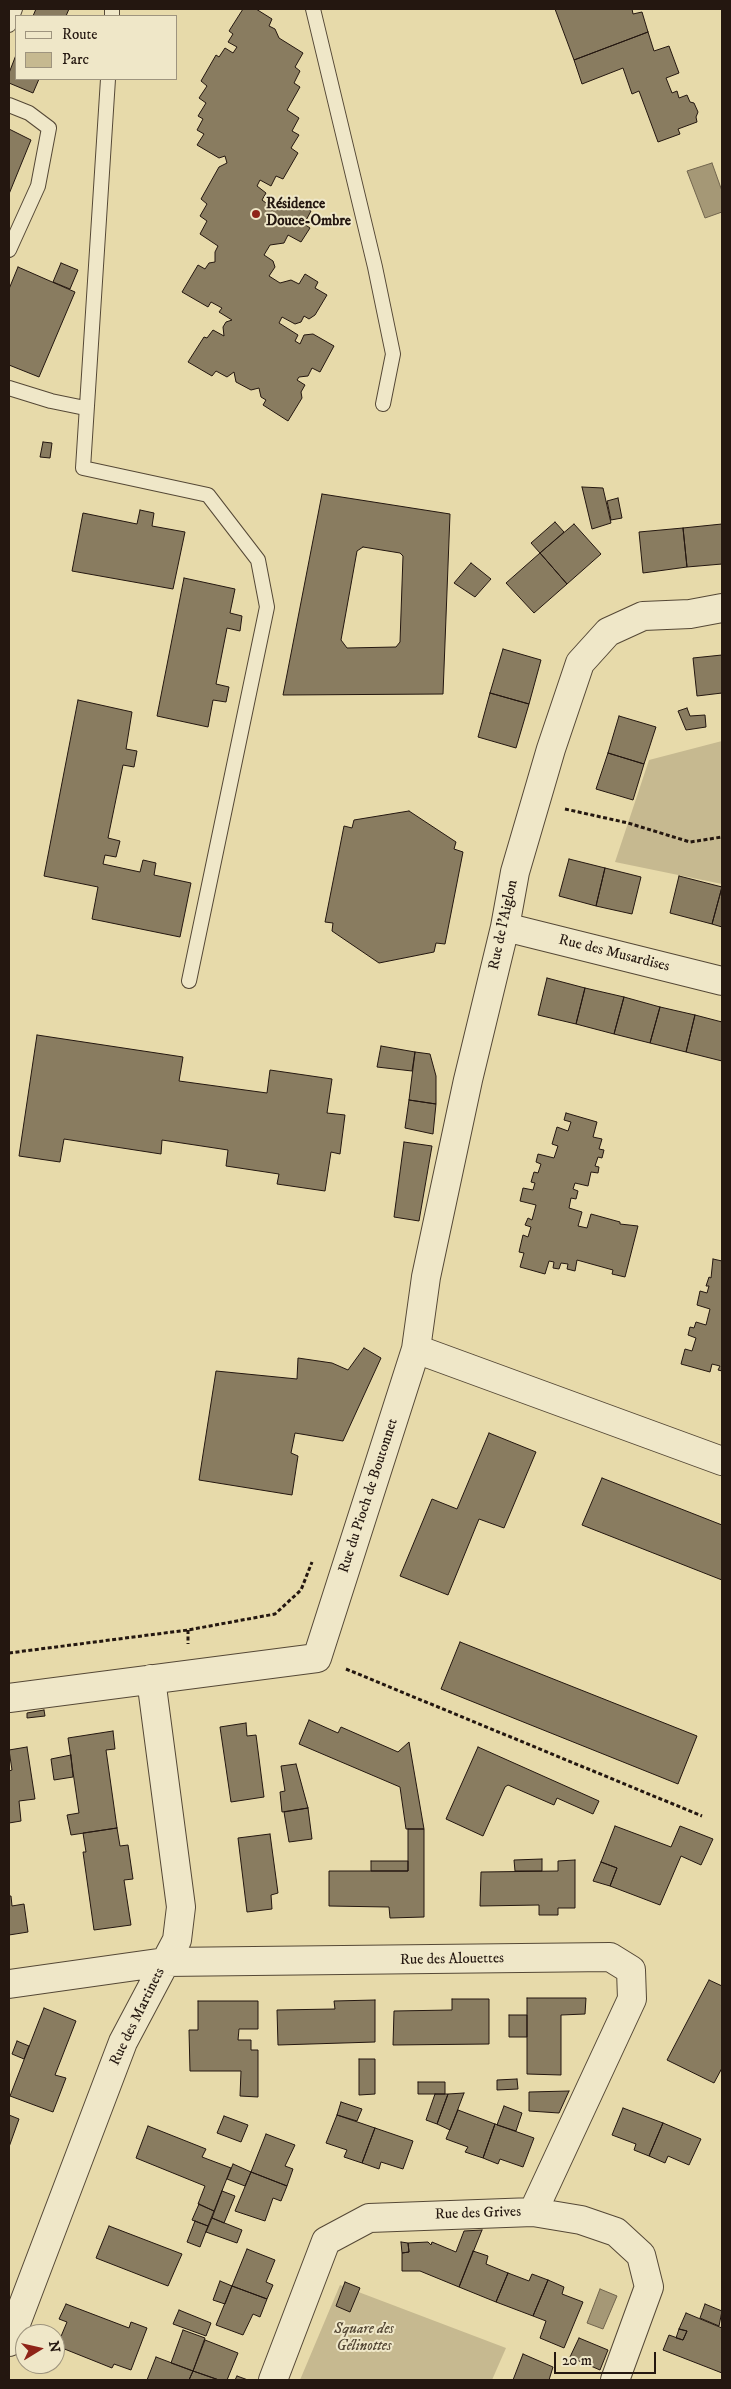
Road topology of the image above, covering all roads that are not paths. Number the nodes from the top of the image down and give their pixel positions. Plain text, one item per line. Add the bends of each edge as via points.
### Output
1 (15, 9) edge
2 (313, 9) edge
3 (9, 25) edge
4 (108, 80) edge
5 (9, 105) edge
6 (9, 250) edge
7 (9, 388) edge
8 (383, 404) dead end
9 (86, 408) junction
10 (722, 608) edge
11 (505, 927) junction
12 (722, 980) edge
13 (189, 981) dead end
14 (416, 1348) junction
15 (722, 1461) edge
16 (151, 1679) junction
17 (9, 1698) edge
18 (165, 1962) junction
19 (9, 1984) edge
20 (533, 2212) junction
21 (9, 2342) edge
22 (272, 2380) edge
23 (615, 2380) edge

1 - 3 lane
2 - 8 lane via 393,354
4 - 9 lane
5 - 6 lane via 29,113 49,128 38,186
7 - 9 lane
9 - 13 lane via 83,468 208,494 258,560 267,607
10 - 11 street, Rue de l'Aiglon via 690,614 643,616 608,632 580,663 515,872
11 - 12 street, Rue des Musardises
11 - 14 street, Rue de l'Aiglon via 426,1277
14 - 15 street
14 - 16 street, Rue du Pioch de Boutonnet via 317,1658
16 - 17 street
16 - 18 street, Rue des Martinets via 181,1906 177,1940
18 - 19 street, Rue des Alouettes
18 - 20 street, Rue des Alouettes via 610,1957 631,1970 632,1999
18 - 21 street, Rue des Martinets via 123,2042
20 - 22 street, Rue des Grives via 369,2218 326,2241
20 - 23 street, Rue des Grives via 581,2220 616,2232 641,2255 649,2287

